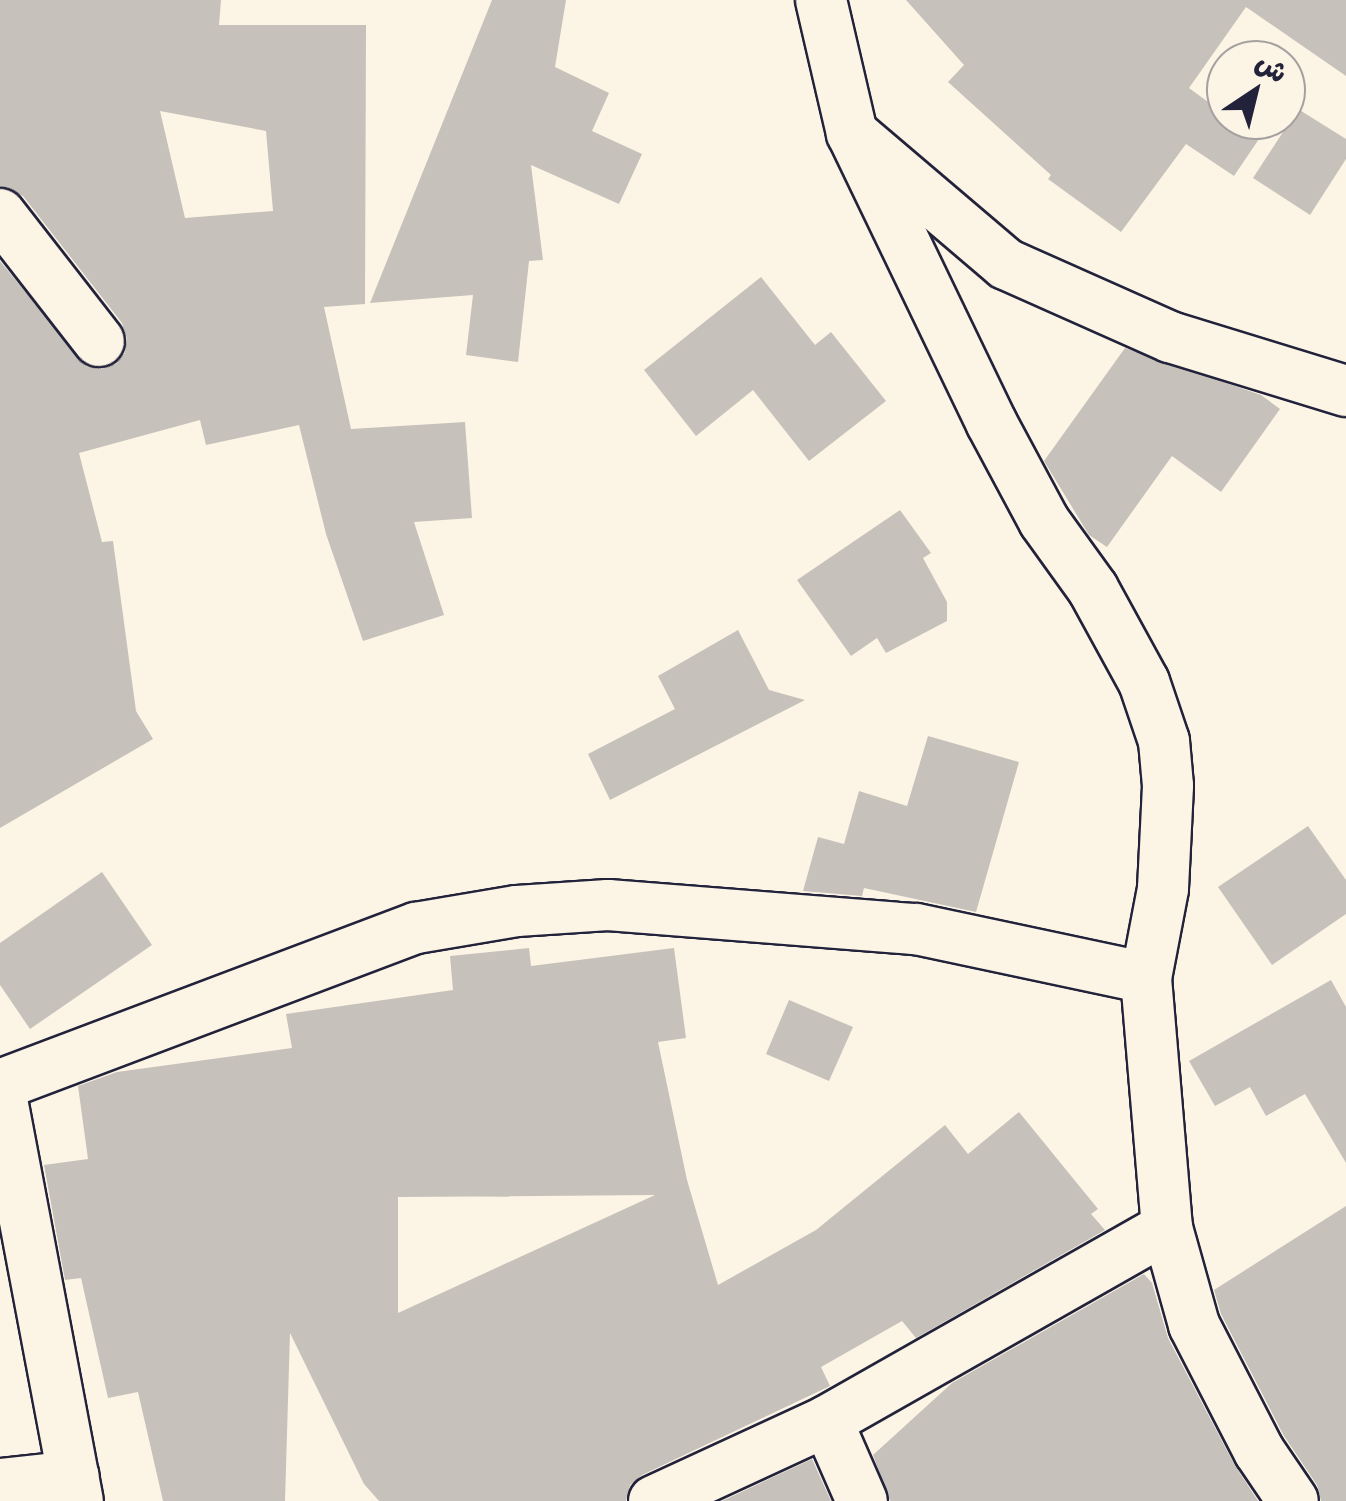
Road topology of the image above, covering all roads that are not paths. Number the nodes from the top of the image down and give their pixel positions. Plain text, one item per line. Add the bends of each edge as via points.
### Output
1 (821, 0) edge
2 (852, 133) junction
3 (0, 214) edge
4 (99, 341) dead end
5 (1346, 391) edge
6 (1146, 978) junction
7 (0, 1087) edge
8 (1167, 1228) junction
9 (827, 1421) junction
10 (0, 1484) edge
11 (76, 1488) edge
12 (654, 1501) edge
13 (862, 1501) edge
14 (1293, 1501) edge

1 - 2 street
2 - 5 street via 1006,264 1170,337
2 - 6 street via 991,422 1144,682 1164,741 1168,786 1163,888
3 - 4 street
6 - 7 street via 916,929 608,905 517,910 416,928
6 - 8 street
7 - 11 street
8 - 9 street
8 - 14 street via 1194,1326
9 - 12 street
9 - 13 street
10 - 11 street

